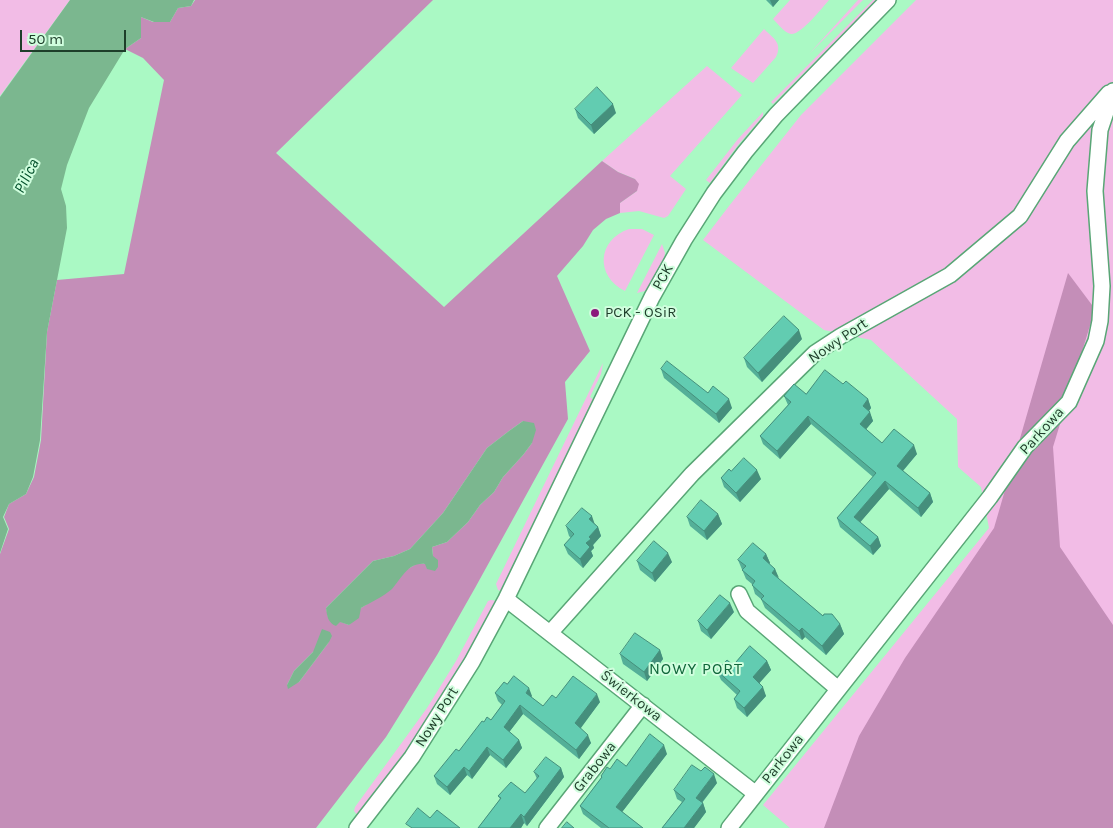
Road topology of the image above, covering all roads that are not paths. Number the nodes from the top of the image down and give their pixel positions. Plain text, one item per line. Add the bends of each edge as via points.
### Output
1 (888, 0) edge
2 (1113, 89) edge
3 (739, 594) dead end
4 (506, 599) junction
5 (550, 633) junction
6 (838, 689) junction
7 (643, 705) junction
8 (756, 794) junction
9 (364, 826) edge
10 (547, 828) edge
11 (729, 828) edge

1 - 4 street, PCK via 776,115 714,193 684,240 652,297
2 - 5 street, Nowy Port via 1067,141 1020,216 950,275 815,353 692,474
2 - 6 street, Parkowa via 1100,130 1095,191 1102,286 1100,321 1096,341 1069,402 1025,447 990,497
3 - 6 street via 747,611
4 - 5 street, Świerkowa
4 - 9 street, Nowy Port via 472,662
5 - 7 street, Świerkowa
6 - 8 street, Parkowa
7 - 8 street, Świerkowa
7 - 10 street, Grabowa
8 - 11 street, Parkowa

